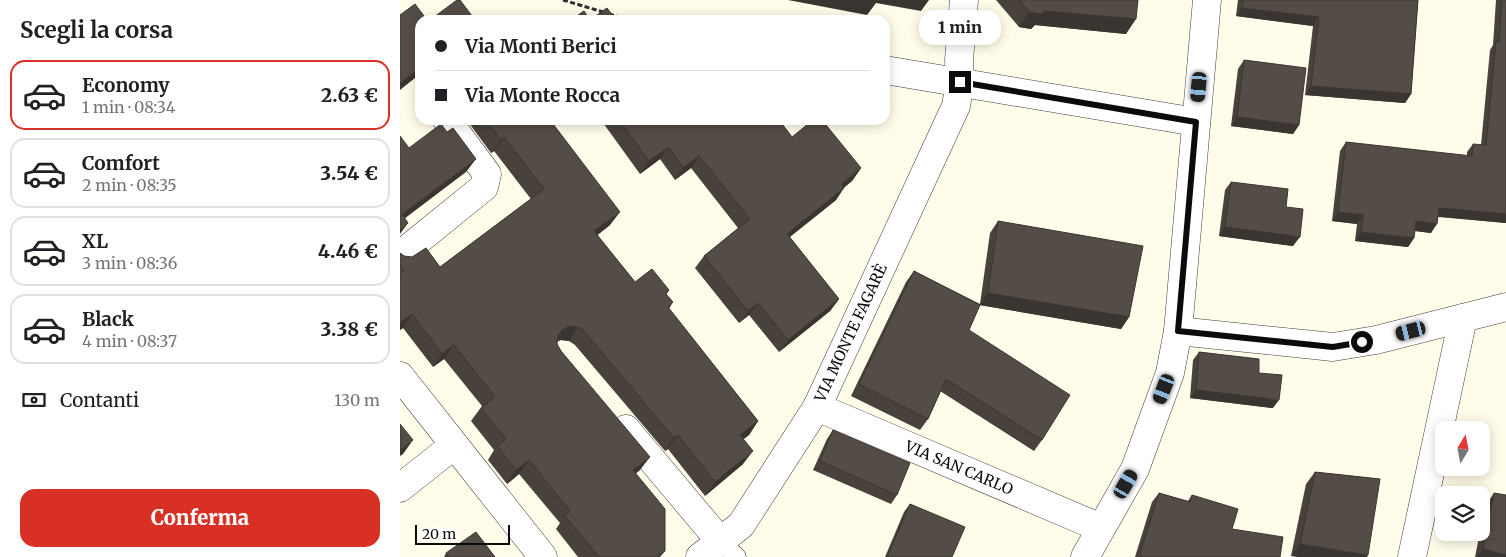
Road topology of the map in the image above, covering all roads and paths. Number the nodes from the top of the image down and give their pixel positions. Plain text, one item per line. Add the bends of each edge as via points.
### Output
1 (563, 0) edge
2 (964, 0) edge
3 (1207, 0) edge
4 (613, 15) edge
5 (890, 71) edge
6 (960, 82) junction
7 (1196, 122) junction
8 (451, 125) edge
9 (400, 255) edge
10 (1506, 307) edge
11 (1463, 318) junction
12 (1178, 331) junction
13 (400, 376) edge
14 (607, 407) edge
15 (817, 407) junction
16 (454, 445) junction
17 (400, 488) edge
18 (1101, 528) junction
19 (719, 552) edge
20 (543, 557) edge
21 (1085, 557) edge
22 (1412, 557) edge

1 - 4 path
2 - 6 street, VIA MONTE FAGARÈ
3 - 7 street
5 - 6 street
6 - 7 street
6 - 15 street, VIA MONTE FAGARÈ via 956,106
7 - 12 street
8 - 9 street via 487,174 484,187
10 - 11 street
11 - 12 street via 1376,340 1333,347
11 - 22 street
12 - 18 street via 1170,373 1135,469
13 - 16 street
14 - 19 street
15 - 18 street, VIA SAN CARLO
15 - 19 street, VIA MONTE FAGARÈ via 741,525
16 - 17 street
16 - 20 street
18 - 21 street

